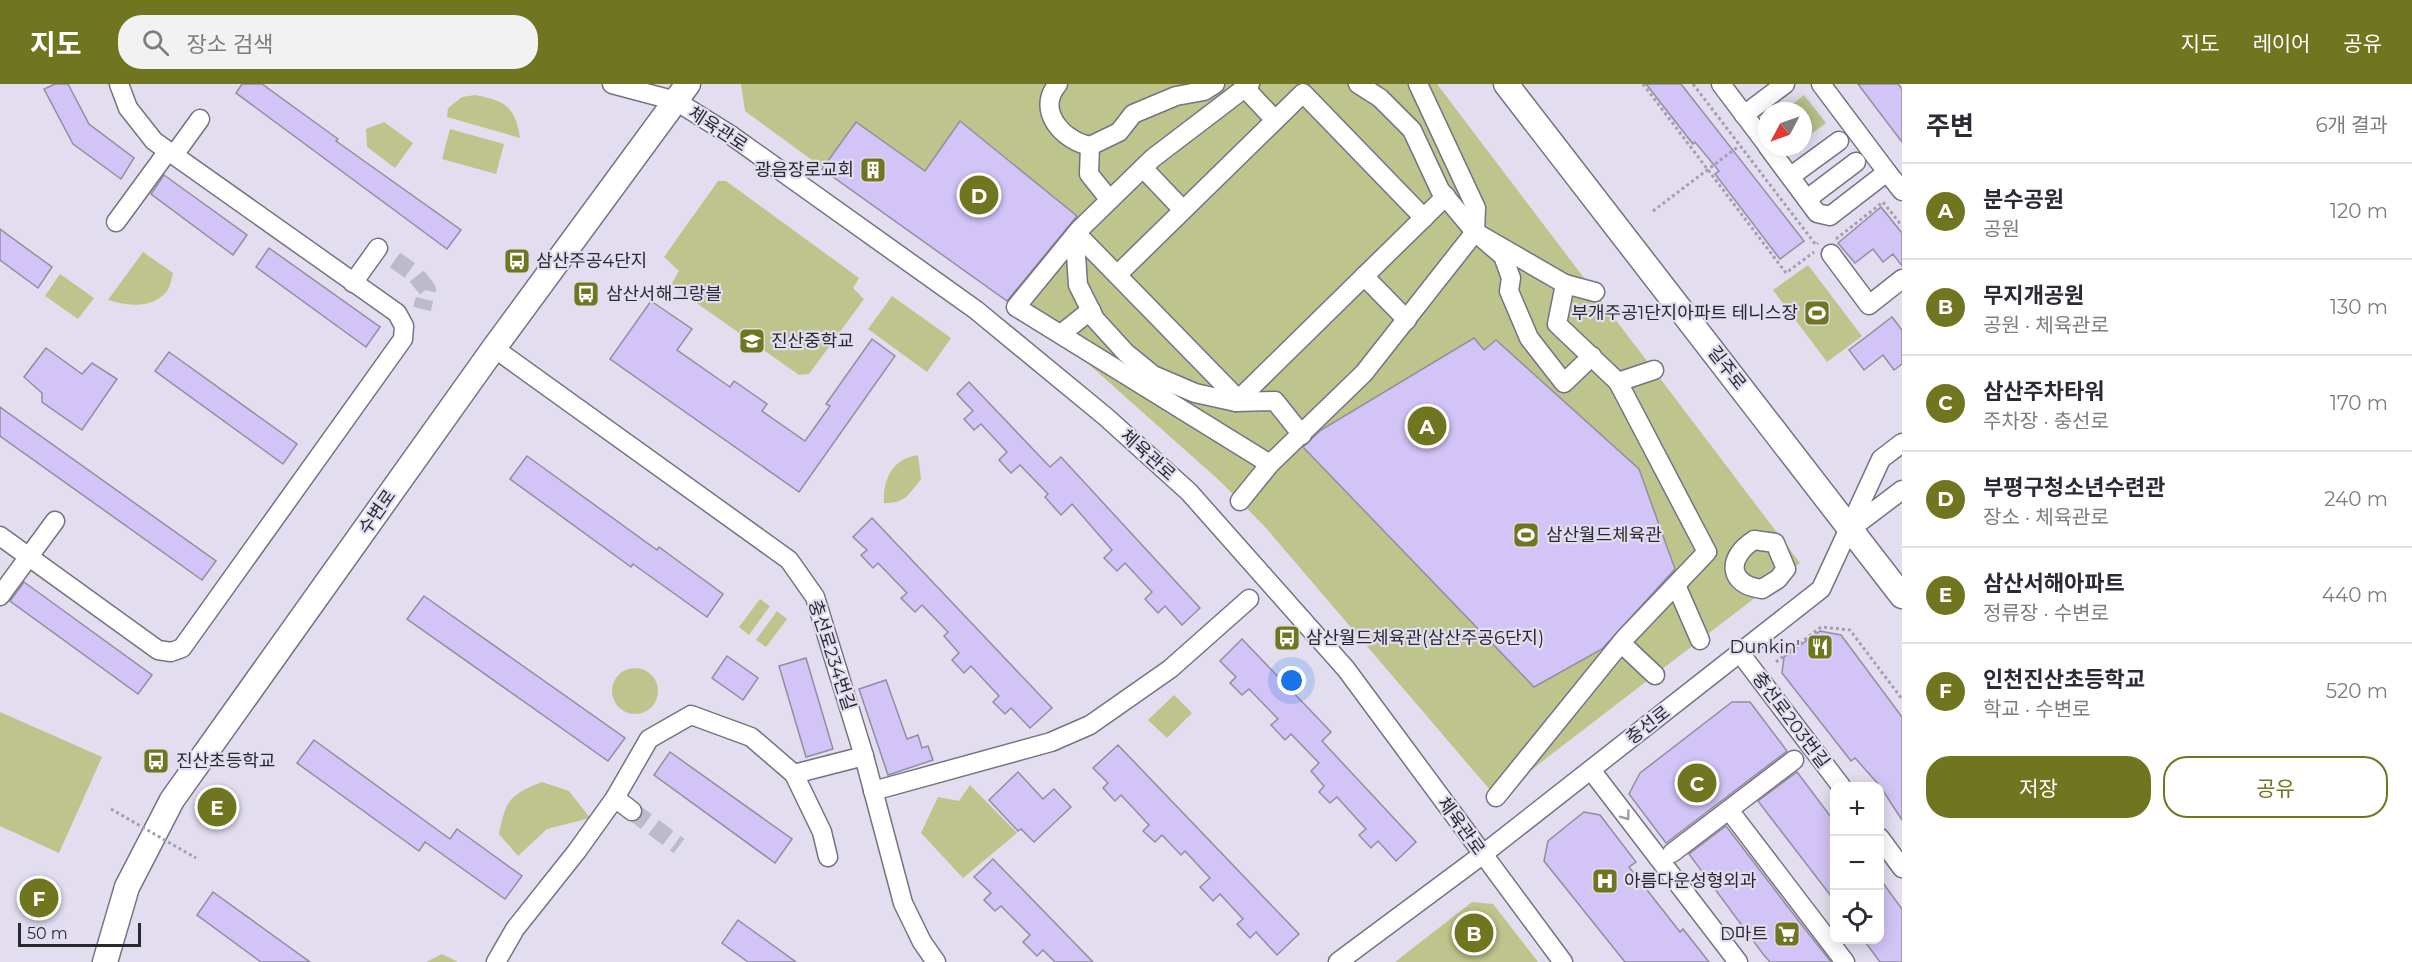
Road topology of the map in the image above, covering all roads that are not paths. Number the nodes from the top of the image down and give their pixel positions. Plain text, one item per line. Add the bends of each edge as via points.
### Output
1 (119, 84) edge
2 (612, 84) edge
3 (1058, 84) edge
4 (1215, 84) edge
5 (1358, 84) edge
6 (1418, 84) edge
7 (1506, 84) edge
8 (1785, 84) edge
9 (1821, 84) edge
10 (1247, 86) edge
11 (1727, 86) edge
12 (1298, 89) edge
13 (682, 93) edge
14 (1744, 115) junction
15 (200, 119) dead end
16 (1275, 120) junction
17 (1758, 133) edge
18 (1839, 141) dead end
19 (1090, 146) junction
20 (171, 153) junction
21 (1776, 156) edge
22 (1856, 162) dead end
23 (1143, 168) junction
24 (1887, 172) junction
25 (1791, 176) junction
26 (1902, 191) edge
27 (1446, 196) junction
28 (1109, 199) junction
29 (1807, 200) junction
30 (1184, 210) junction
31 (1424, 218) junction
32 (116, 222) dead end
33 (1475, 232) junction
34 (1080, 233) junction
35 (378, 248) dead end
36 (1823, 249) road end
37 (1117, 275) junction
38 (1364, 276) junction
39 (1902, 279) edge
40 (353, 283) junction
41 (1565, 284) junction
42 (1595, 292) dead end
43 (1090, 310) junction
44 (1407, 321) junction
45 (1061, 334) junction
46 (494, 348) junction
47 (1592, 356) junction
48 (1654, 370) dead end
49 (1618, 382) junction
50 (1238, 401) junction
51 (1302, 435) junction
52 (1902, 443) edge
53 (1270, 464) junction
54 (1902, 490) edge
55 (1240, 501) dead end
56 (55, 521) dead end
57 (1851, 528) junction
58 (0, 536) edge
59 (1707, 552) junction
60 (29, 557) junction
61 (1734, 562) dead end
62 (1676, 585) junction
63 (0, 596) edge
64 (1902, 596) edge
65 (1249, 599) dead end
66 (1700, 640) dead end
67 (1622, 643) junction
68 (1740, 653) junction
69 (1655, 675) dead end
70 (864, 756) junction
71 (1794, 760) dead end
72 (1591, 770) junction
73 (795, 774) junction
74 (1838, 782) edge
75 (873, 791) junction
76 (1496, 796) dead end
77 (615, 798) junction
78 (1729, 810) junction
79 (632, 811) tunnel mouth
80 (1884, 843) edge
81 (1672, 853) dead end
82 (1482, 855) junction
83 (828, 857) dead end
84 (1902, 868) edge
85 (504, 959) edge
86 (105, 962) edge
87 (936, 962) edge
88 (1338, 962) edge
89 (1563, 962) edge
90 (1738, 962) edge
91 (1845, 962) edge

1 - 20 street via 140,126
2 - 13 street, 체육관로
3 - 19 street via 1049,105 1055,126 1068,139
4 - 19 street via 1133,114 1119,132
5 - 27 street via 1380,98 1413,130
6 - 33 street via 1476,208
7 - 57 main road, 길주로
8 - 14 street
9 - 24 street
10 - 16 street
10 - 23 street
11 - 14 street
12 - 16 street
12 - 31 street
13 - 46 main road, 수변로
13 - 82 street, 체육관로 via 732,136 975,310 1106,417 1189,492 1347,669
14 - 17 street
15 - 20 street
16 - 30 street
18 - 25 street
19 - 28 street via 1089,174
20 - 32 street
20 - 40 street
21 - 25 street
22 - 29 street
23 - 28 street
23 - 30 street
24 - 26 street
24 - 29 street via 1830,216 1817,213
25 - 29 street
27 - 31 street
27 - 33 street
28 - 34 street
30 - 37 street
31 - 38 street
33 - 41 street
33 - 44 street
33 - 47 street via 1503,256 1511,278 1509,291 1529,338 1564,383
34 - 37 street
34 - 43 street via 1078,285
34 - 45 street via 1016,307
35 - 40 street
36 - 39 street via 1869,305
37 - 50 street
38 - 44 street
38 - 50 street
40 - 60 street via 397,313 404,326 403,339 182,648 171,652 158,650
41 - 42 street
41 - 47 street via 1557,324
43 - 45 street
43 - 50 street via 1126,352 1153,375 1195,393
44 - 51 street via 1364,373
45 - 53 street
46 - 70 street, 충선로234번길 via 789,560 815,597
46 - 86 main road, 수변로 via 172,800 127,887
47 - 49 street
48 - 49 street
49 - 59 street
50 - 51 street via 1275,401
51 - 53 street
52 - 57 street, 충선로 via 1881,459
53 - 55 street
54 - 57 street
56 - 60 street
57 - 64 main road, 길주로
57 - 68 street, 충선로 via 1821,589
58 - 60 street
59 - 61 street
59 - 62 street
60 - 63 street
62 - 66 street
62 - 67 street
65 - 75 street via 1170,669 1090,725 1051,742
67 - 69 street
67 - 76 street via 1542,752
68 - 72 street, 충선로
68 - 74 street, 충선로203번길
70 - 73 street
70 - 75 street, 충선로234번길
71 - 78 street
72 - 82 street, 충선로
72 -> 90 street
73 - 77 street via 751,736 691,715 649,739
73 - 83 street via 822,832
75 - 87 street, 충선로234번길 via 903,903
77 - 79 street
77 - 85 street via 515,929
78 - 81 street
78 - 91 street
80 - 84 street
82 - 88 street, 충선로
82 - 89 street, 체육관로

